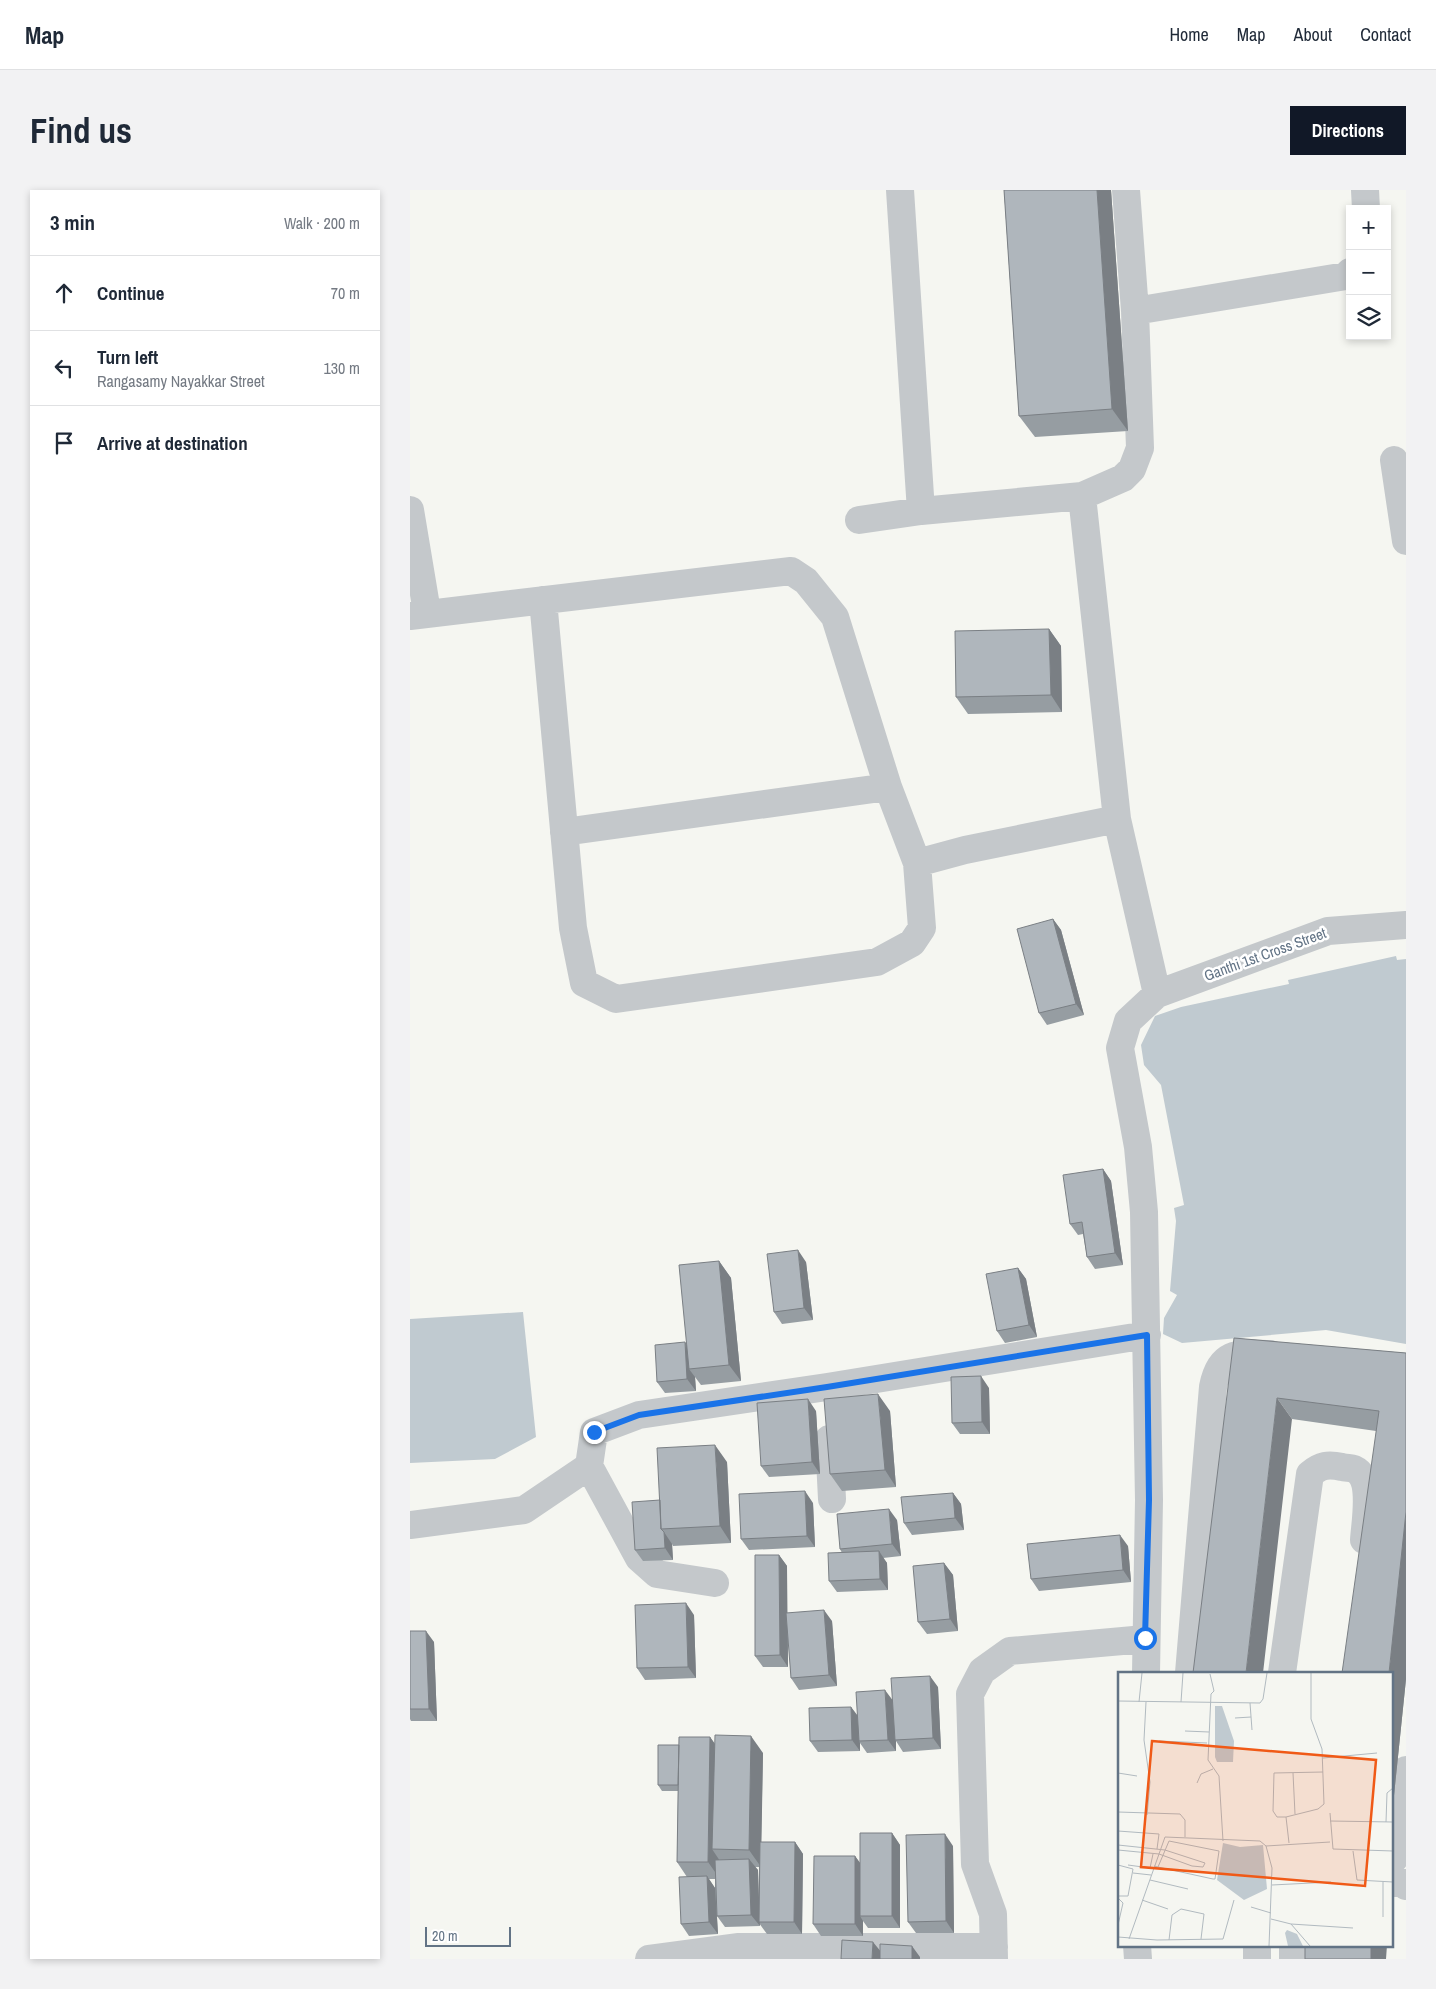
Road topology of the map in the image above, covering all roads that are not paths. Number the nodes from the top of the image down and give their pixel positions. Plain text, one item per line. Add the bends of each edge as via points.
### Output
1 (900, 190) edge
2 (1126, 190) edge
3 (1365, 190) edge
4 (1366, 205) edge
5 (1346, 276) edge
6 (1135, 311) junction
7 (1394, 460) dead end
8 (1082, 496) junction
9 (410, 510) edge
10 (921, 511) junction
11 (859, 520) dead end
12 (1406, 541) edge
13 (543, 600) junction
14 (418, 614) edge
15 (888, 787) junction
16 (1117, 819) junction
17 (564, 832) junction
18 (917, 862) junction
19 (1406, 925) edge
20 (1157, 994) junction
21 (1147, 1335) junction
22 (1291, 1355) edge
23 (827, 1387) junction
24 (589, 1466) junction
25 (832, 1499) dead end
26 (410, 1525) edge
27 (1362, 1570) edge
28 (715, 1583) dead end
29 (1145, 1638) junction
30 (1146, 1672) edge
31 (1189, 1672) edge
32 (1282, 1672) edge
33 (1406, 1770) edge
34 (1396, 1824) edge
35 (1396, 1865) edge
36 (1406, 1886) edge
37 (1137, 1946) edge
38 (1257, 1946) edge
39 (1293, 1946) edge
40 (994, 1953) edge
41 (649, 1959) edge
42 (1138, 1959) edge
43 (1257, 1959) edge
44 (1293, 1959) edge

1 - 10 street
2 - 6 street
3 - 4 street
5 - 6 street
6 - 8 street via 1140,448 1132,469 1123,478
7 - 12 street
8 - 10 street
8 - 16 street
9 - 14 street
10 - 11 street
13 - 14 street
13 - 15 street via 791,571 806,581 835,617
13 - 17 street
15 - 17 street
15 - 18 street
16 - 18 street
16 - 20 street
17 - 18 street via 573,928 584,984 616,999 877,962 912,943 922,928
19 - 20 street, Ganthi 1st Cross Street via 1328,931
20 - 21 street via 1128,1021 1120,1048 1138,1147 1144,1212
21 - 23 street
21 - 29 street via 1149,1500
22 - 31 street via 1246,1353 1228,1357 1216,1372
23 - 24 street via 639,1415 594,1432
23 - 25 street
24 - 26 street via 524,1510
24 - 28 street via 638,1558 657,1574
27 - 32 street via 1367,1489 1364,1478 1354,1469 1330,1465 1319,1467 1310,1474
29 - 30 street
29 - 40 street via 1010,1651 982,1671 970,1694 975,1864 993,1914
33 - 34 street
34 - 35 street
35 - 36 street
37 - 42 street
38 - 43 street
39 - 44 street
40 - 41 street via 739,1947

